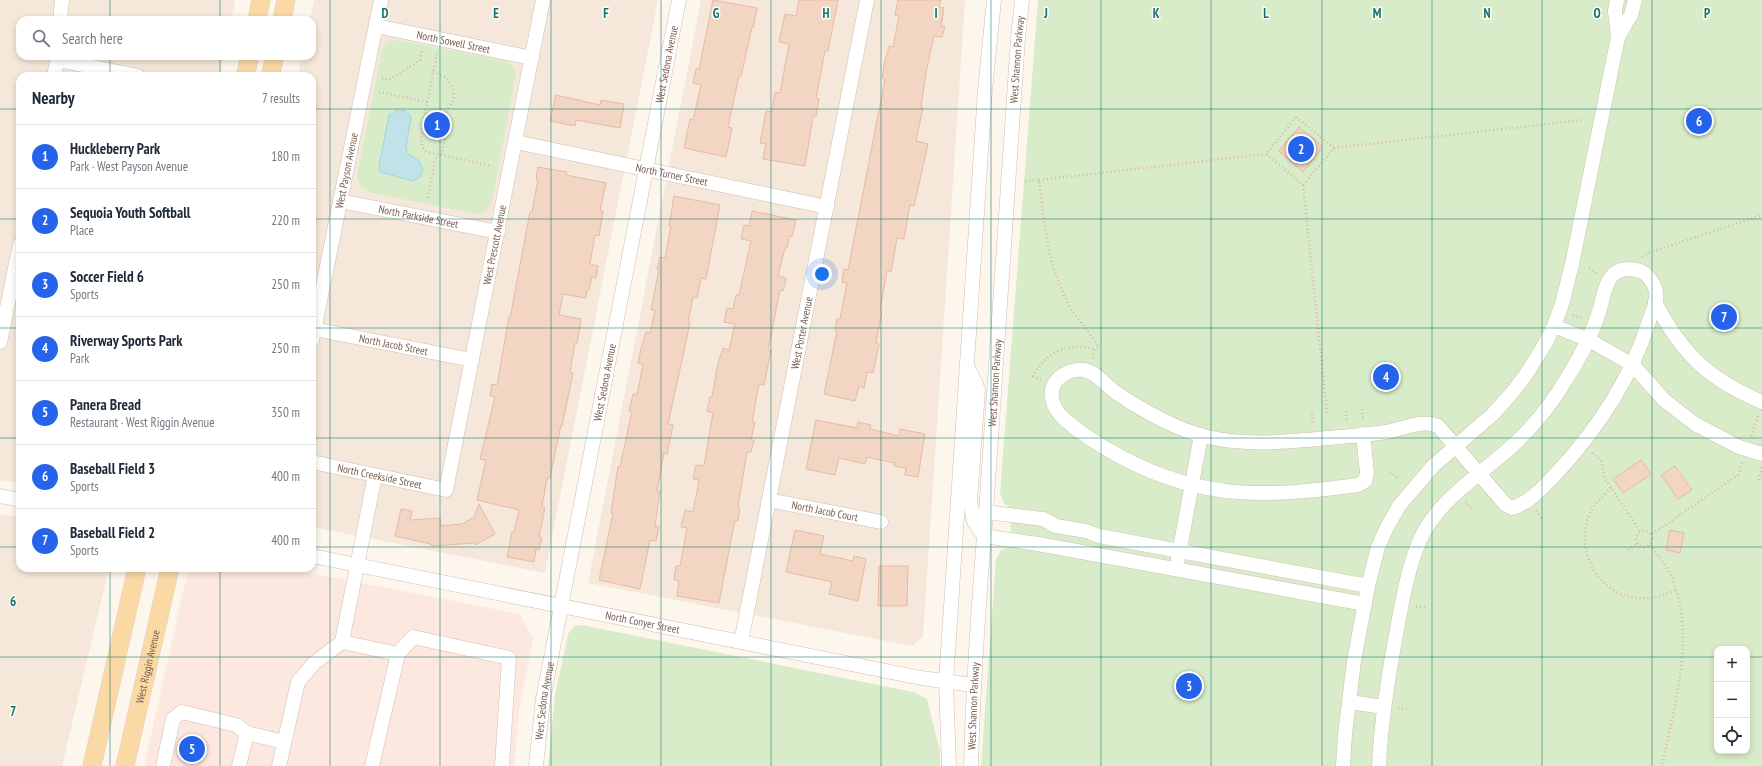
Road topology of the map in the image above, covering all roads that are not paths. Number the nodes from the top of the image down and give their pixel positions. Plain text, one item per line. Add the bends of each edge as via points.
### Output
1 (62, 0) edge
2 (261, 0) edge
3 (286, 0) edge
4 (381, 0) edge
5 (544, 0) edge
6 (678, 0) edge
7 (867, 0) edge
8 (994, 0) edge
9 (1022, 0) edge
10 (1617, 0) edge
11 (1635, 0) edge
12 (60, 16) edge
13 (258, 16) edge
14 (283, 16) edge
15 (376, 26) junction
16 (1618, 37) junction
17 (532, 58) junction
18 (58, 60) edge
19 (67, 60) edge
20 (249, 60) edge
21 (273, 60) edge
22 (55, 72) edge
23 (120, 72) edge
24 (247, 72) edge
25 (271, 72) edge
26 (516, 142) junction
27 (645, 170) junction
28 (340, 201) junction
29 (827, 207) junction
30 (498, 232) junction
31 (16, 264) edge
32 (1655, 302) junction
33 (316, 320) edge
34 (1554, 326) junction
35 (316, 335) edge
36 (1589, 340) junction
37 (0, 342) edge
38 (472, 360) junction
39 (1633, 365) junction
40 (967, 368) junction
41 (1761, 407) edge
42 (1363, 434) junction
43 (1201, 435) junction
44 (1456, 446) junction
45 (1762, 454) edge
46 (316, 463) edge
47 (375, 475) junction
48 (1479, 475) junction
49 (1191, 485) junction
50 (446, 490) joint
51 (0, 496) edge
52 (16, 499) edge
53 (769, 500) junction
54 (986, 512) junction
55 (881, 522) dead end
56 (984, 536) junction
57 (1180, 550) junction
58 (316, 557) edge
59 (357, 565) junction
60 (1176, 569) junction
61 (136, 572) edge
62 (169, 572) edge
63 (1368, 586) junction
64 (1365, 604) junction
65 (560, 606) junction
66 (342, 642) junction
67 (742, 642) junction
68 (398, 654) junction
69 (946, 682) junction
70 (973, 686) junction
71 (1349, 702) junction
72 (1384, 707) junction
73 (247, 733) junction
74 (284, 742) junction
75 (92, 766) edge
76 (125, 766) edge
77 (163, 766) edge
78 (239, 766) edge
79 (279, 766) edge
80 (372, 766) edge
81 (502, 766) edge
82 (536, 766) edge
83 (949, 766) edge
84 (970, 766) edge
85 (1343, 766) edge
86 (1379, 766) edge

1 - 12 street
2 - 13 main road
3 - 14 main road
4 - 15 street, West Payson Avenue
5 - 17 street, West Prescott Avenue
6 - 27 street, West Sedona Avenue
7 - 29 street, West Porter Avenue
8 - 40 street via 985,91
9 - 54 street, West Shannon Parkway
10 - 16 street via 1615,12
11 - 16 street via 1631,15
15 - 17 street, North Sowell Street
15 - 28 street, West Payson Avenue
16 - 34 street via 1572,264
17 - 26 street, West Prescott Avenue
18 - 22 street
19 - 23 street
20 - 24 main road
21 - 25 main road
26 - 27 street, North Turner Street
26 - 30 street, West Prescott Avenue
27 - 29 street, North Turner Street
27 - 65 street, West Sedona Avenue
28 - 30 street, North Parkside Street
28 - 33 street, West Payson Avenue
29 - 53 street, West Porter Avenue
30 - 38 street, West Prescott Avenue
31 - 37 street
32 - 36 street via 1656,292 1651,279 1640,271 1626,268 1613,274 1604,291
32 - 39 street
32 - 41 street via 1677,339 1693,358 1722,382
34 - 36 street
34 - 44 street via 1525,376 1511,394 1493,414
35 - 38 street, North Jacob Street
36 - 39 street
36 - 48 street via 1560,390 1540,417
38 - 50 street, West Prescott Avenue
39 - 45 street via 1664,400 1695,424 1739,447
39 - 48 street via 1583,444 1543,487 1521,505 1512,508 1505,504
40 - 56 street via 978,390 970,501 974,521
40 - 69 street
42 - 43 street via 1282,443 1230,441
42 - 44 street via 1387,432 1430,422 1438,426
42 - 49 street via 1367,473 1365,481 1358,485 1269,494 1236,493
43 - 49 street
43 - 49 street via 1162,419 1117,394 1097,376 1085,370 1071,370 1058,378 1052,392 1053,405 1061,416 1096,443 1147,471
44 - 48 street
44 - 63 street via 1433,466 1399,506 1378,547
46 - 47 street, North Creekside Street
47 - 50 street, North Creekside Street
47 - 59 street
48 - 72 street via 1440,510 1420,540 1406,585
49 - 57 street
51 - 52 street
53 - 55 street, North Jacob Court
53 - 67 street, West Porter Avenue
54 - 56 street, West Shannon Parkway
54 - 57 street via 1043,519 1056,526 1099,536
56 - 60 street
56 - 70 street, West Shannon Parkway
57 - 60 street
57 - 63 street
58 - 59 street, North Conyer Street
59 - 65 street, North Conyer Street
59 - 66 street
60 - 64 street
61 - 75 main road
62 - 76 main road, West Riggin Avenue
63 - 64 street
64 - 71 street
65 - 67 street, North Conyer Street
65 - 82 street, West Sedona Avenue via 543,700
66 - 68 street
66 - 74 street via 314,663 298,682
67 - 69 street, North Conyer Street
68 - 80 street
68 - 81 street via 413,637 509,658
69 - 70 street, North Conyer Street
69 - 83 street
70 - 84 street, West Shannon Parkway
71 - 72 street
71 - 85 street
72 - 86 street
73 - 74 street
73 - 77 street via 236,725 182,712 173,719
73 - 78 street
74 - 79 street

